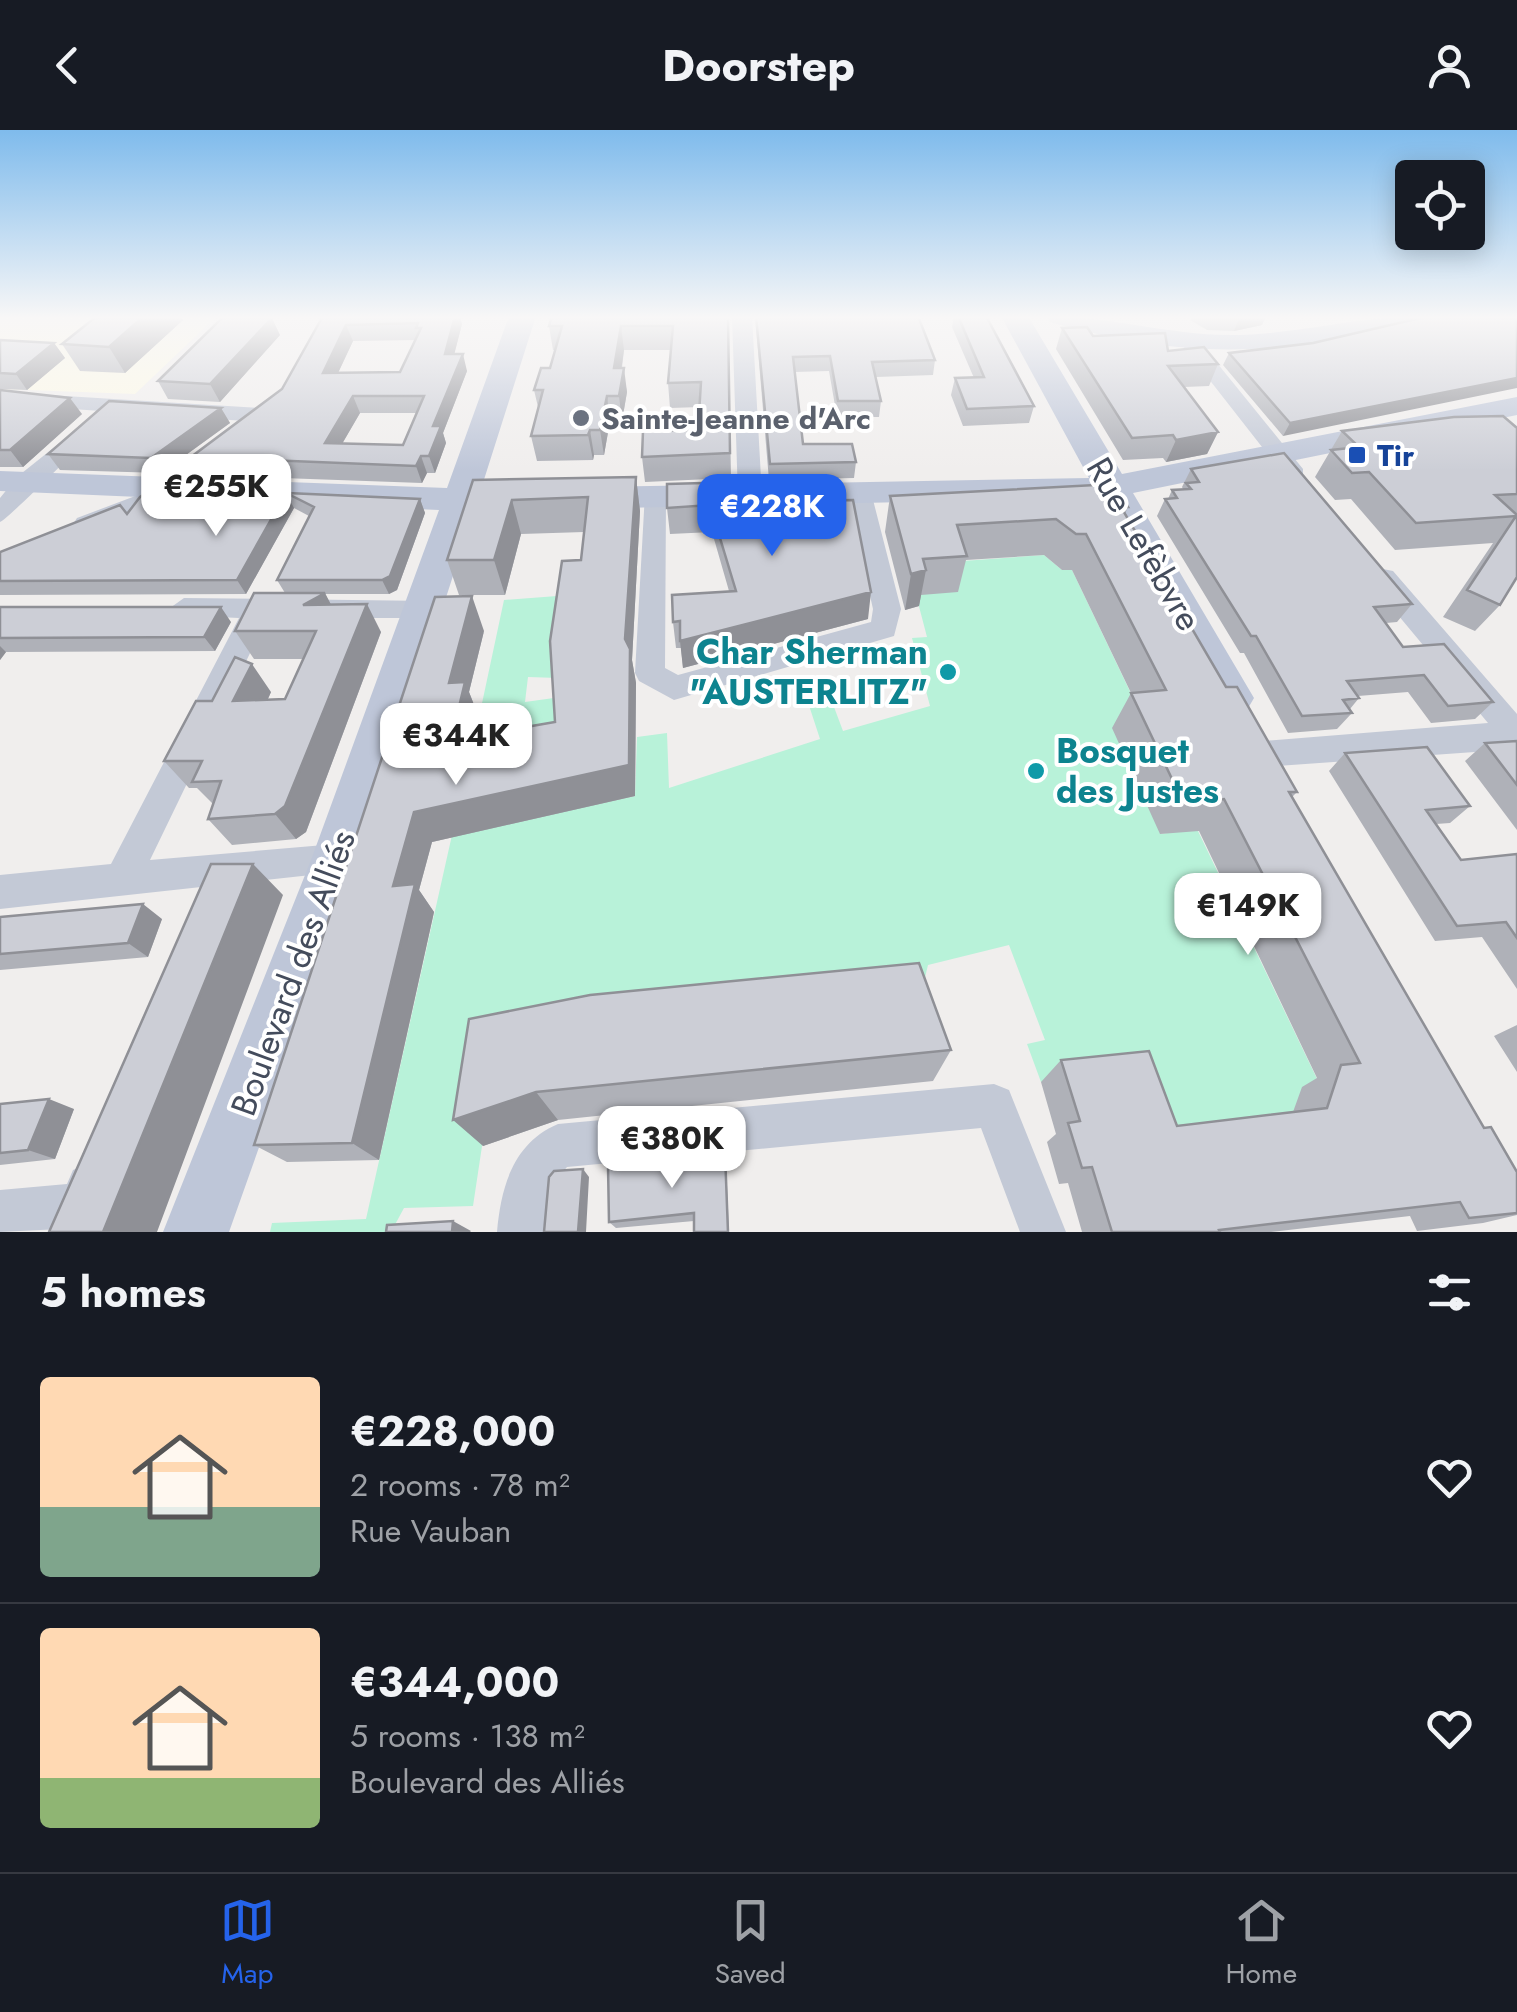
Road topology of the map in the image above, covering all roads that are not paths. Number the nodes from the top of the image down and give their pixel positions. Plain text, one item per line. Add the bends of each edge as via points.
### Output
1 (504, 367) edge
2 (744, 367) edge
3 (1044, 367) edge
4 (1210, 367) edge
5 (0, 398) edge
6 (114, 404) junction
7 (1517, 406) edge
8 (1278, 455) junction
9 (13, 482) edge
10 (1112, 487) junction
11 (160, 489) junction
12 (858, 492) junction
13 (750, 496) junction
14 (654, 498) junction
15 (457, 499) junction
16 (1318, 502) edge
17 (0, 514) edge
18 (55, 536) edge
19 (1368, 560) edge
20 (158, 608) edge
21 (258, 608) junction
22 (421, 608) junction
23 (1516, 735) edge
24 (1263, 754) junction
25 (1292, 802) edge
26 (336, 860) junction
27 (121, 882) junction
28 (0, 892) edge
29 (103, 1151) edge
30 (0, 1214) edge
31 (196, 1232) edge
32 (520, 1232) edge
33 (1043, 1232) edge

1 - 15 main road, Boulevard des Alliés
2 - 13 street
3 - 10 main road, Rue Lefèbvre
4 - 8 street
5 - 6 street
6 - 9 street
6 - 11 street via 270,407
7 - 8 main road
8 - 10 main road
8 - 16 street
9 - 11 main road
9 - 17 street
10 - 12 main road
10 - 24 main road, Rue Lefèbvre
11 - 15 main road
11 - 18 street
12 - 13 main road
12 - 14 street via 888,608 884,629 674,688 650,673
13 - 14 main road
14 - 15 main road
15 - 22 main road, Boulevard des Alliés
19 - 23 street
20 - 21 street
21 - 22 street
21 - 27 street
22 - 26 main road, Boulevard des Alliés
23 - 24 street
24 - 25 main road, Rue Lefèbvre
26 - 27 street via 214,883
26 - 31 main road, Boulevard des Alliés
27 - 28 street
29 - 30 street via 81,1204
32 - 33 street via 522,1196 534,1164 558,1146 994,1105

